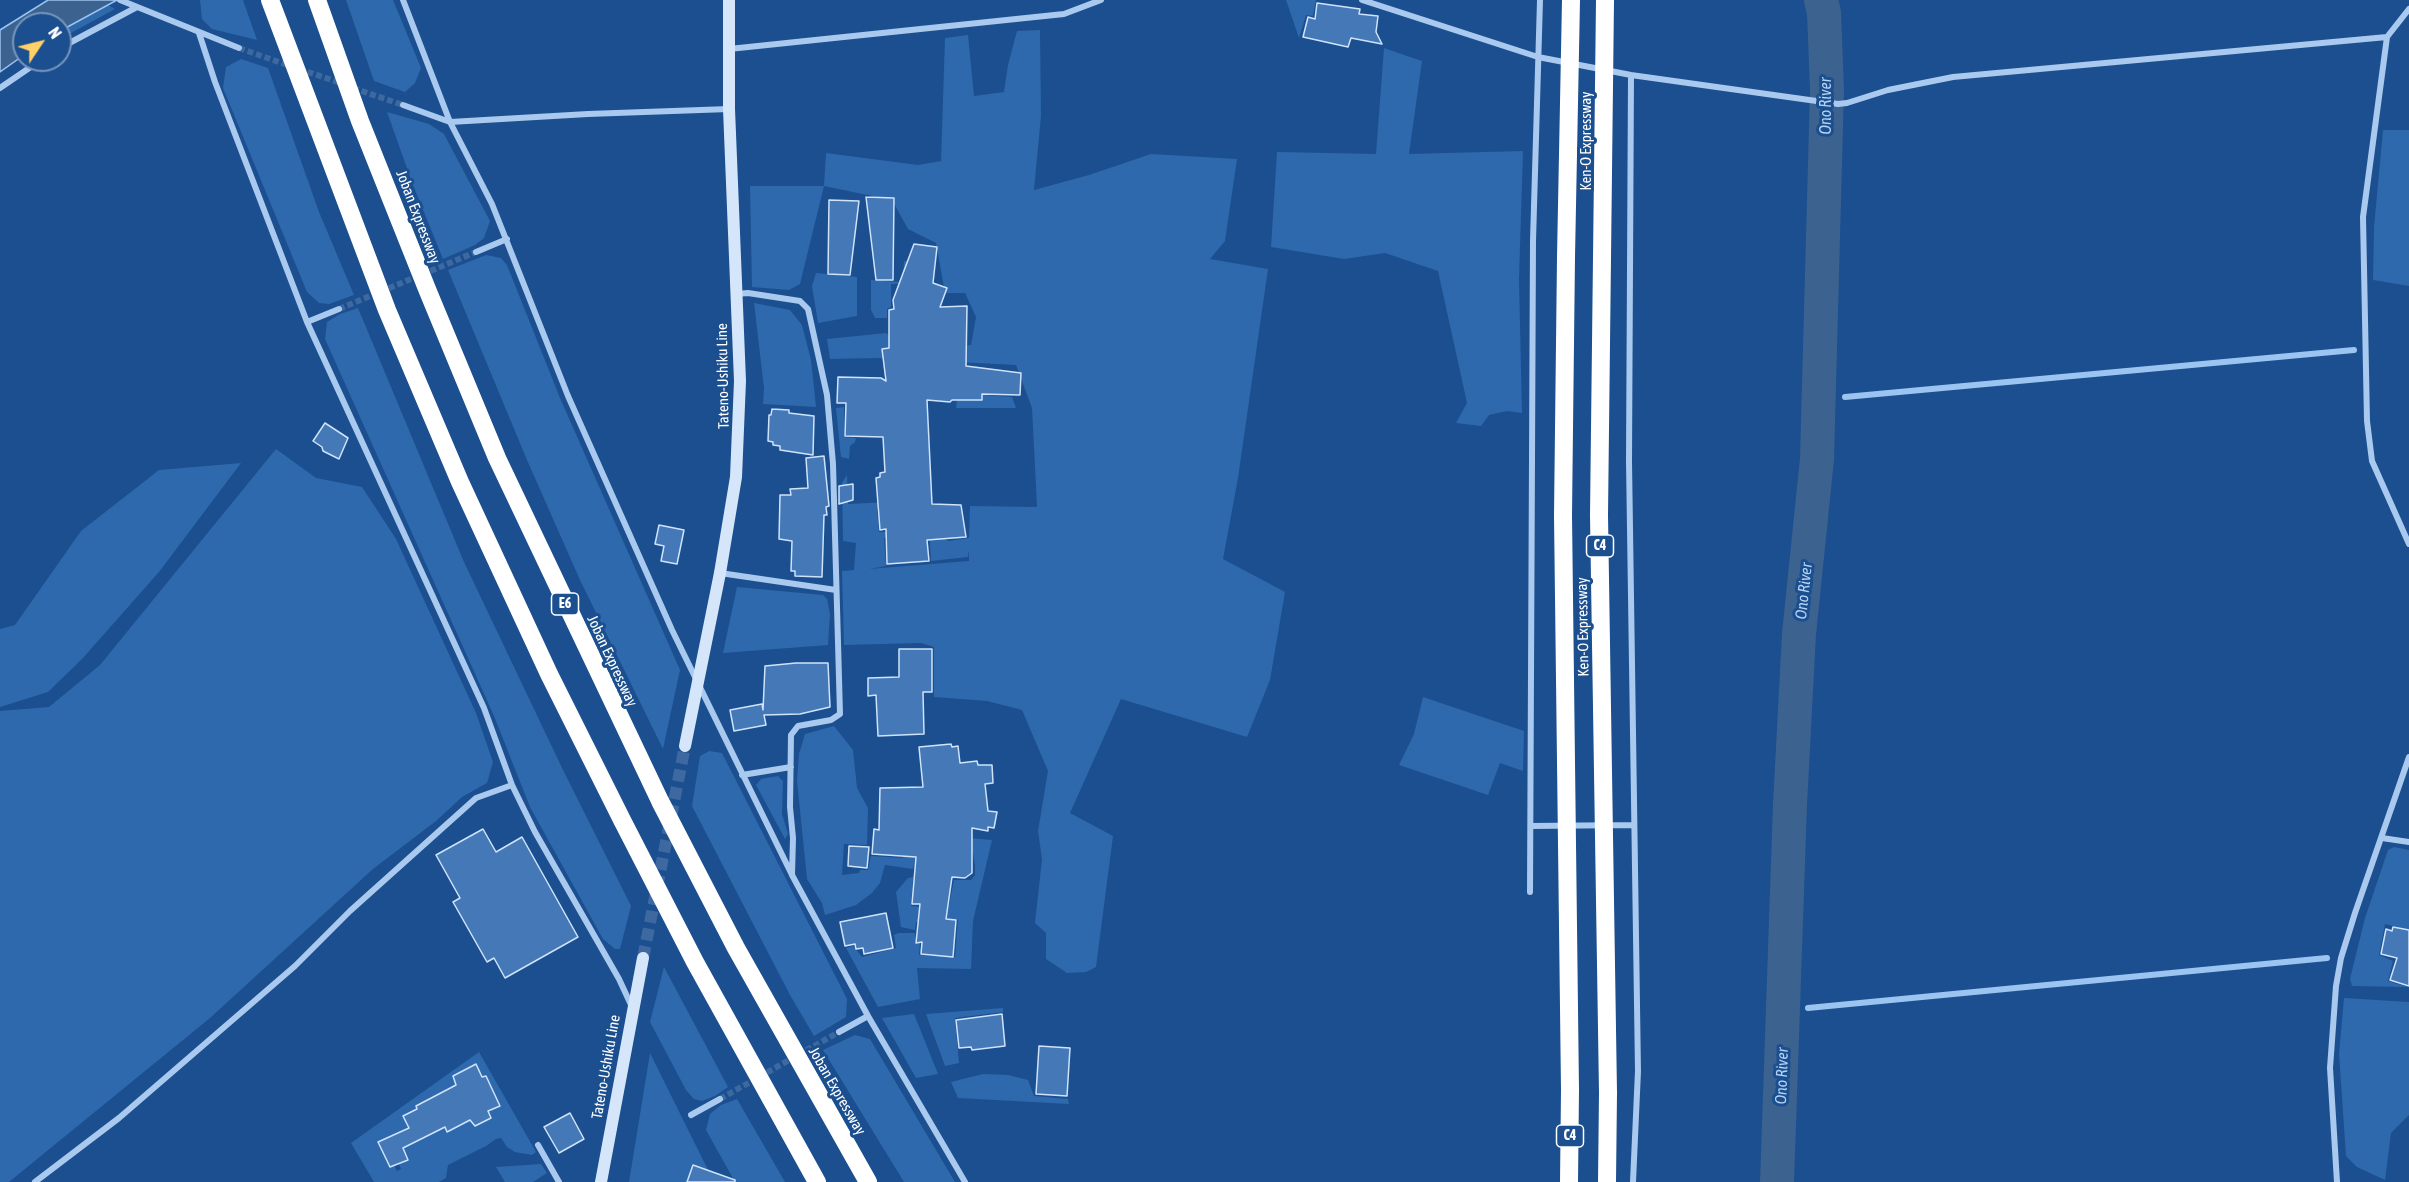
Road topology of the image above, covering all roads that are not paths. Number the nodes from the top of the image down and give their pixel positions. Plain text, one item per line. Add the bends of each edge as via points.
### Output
1 (270, 0) edge
2 (317, 0) edge
3 (403, 0) edge
4 (729, 0) edge
5 (1101, 0) edge
6 (1362, 0) edge
7 (1540, 0) edge
8 (1571, 0) edge
9 (1605, 0) edge
10 (122, 1) edge
11 (137, 7) junction
12 (2409, 9) edge
13 (199, 33) junction
14 (2386, 37) junction
15 (72, 42) edge
16 (239, 48) tunnel mouth
17 (729, 49) junction
18 (1538, 57) junction
19 (23, 72) edge
20 (1631, 75) junction
21 (0, 88) edge
22 (403, 105) tunnel mouth
23 (729, 109) junction
24 (450, 122) junction
25 (507, 239) junction
26 (476, 252) tunnel mouth
27 (735, 294) junction
28 (339, 309) tunnel mouth
29 (307, 322) junction
30 (2409, 544) edge
31 (720, 573) junction
32 (836, 590) junction
33 (698, 681) junction
34 (685, 746) tunnel mouth
35 (2409, 758) edge
36 (791, 767) junction
37 (742, 775) junction
38 (512, 785) junction
39 (1633, 825) junction
40 (1531, 826) junction
41 (2382, 838) junction
42 (2409, 842) edge
43 (792, 875) junction
44 (1530, 892) dead end
45 (643, 958) tunnel mouth
46 (632, 1008) junction
47 (868, 1016) junction
48 (838, 1032) tunnel mouth
49 (720, 1099) tunnel mouth
50 (691, 1115) dead end
51 (538, 1145) dead end
52 (35, 1182) edge
53 (559, 1182) edge
54 (601, 1182) edge
55 (817, 1182) edge
56 (868, 1182) edge
57 (966, 1182) edge
58 (1569, 1182) edge
59 (1607, 1182) edge
60 (1633, 1182) edge
61 (2337, 1182) edge

1 - 55 highway via 387,310 549,675 694,962
2 - 56 highway, Joban Expressway / E6 via 427,290 512,489 665,812 736,948
3 - 24 street
4 - 17 main road, Tateno-Ushiku Line
5 - 17 street via 1064,14
6 - 18 street
7 - 18 street
8 - 58 highway, Ken-O Expressway / C4, bridge via 1563,515
9 - 59 highway, Ken-O Expressway / C4, bridge via 1599,515
10 - 11 street
11 - 13 street
11 - 15 street
12 - 14 street
13 - 16 street
13 - 29 street via 214,82
14 - 20 street via 1953,76 1846,104
14 - 30 street via 2363,217 2367,421 2372,461
17 - 23 main road, Tateno-Ushiku Line
18 - 20 street
18 - 40 street via 1533,252
19 - 21 street
20 - 39 street via 1629,461
22 - 24 street
23 - 24 street
23 - 27 main road, Tateno-Ushiku Line
24 - 25 street
25 - 26 street
25 - 33 street via 568,396
27 - 31 main road, Tateno-Ushiku Line via 739,425 736,477
27 - 32 street via 748,292 800,301 808,309 827,395
28 - 29 street
29 - 38 street via 484,708
31 - 32 street
31 - 33 main road, Tateno-Ushiku Line
32 - 36 street via 840,714 831,720 798,726 792,735
33 - 34 main road, Tateno-Ushiku Line
33 - 37 street
35 - 41 street
36 - 37 street
36 - 43 street
37 - 43 street
38 - 46 street
38 - 52 street via 476,798 295,966 119,1118
39 - 40 street
39 - 60 street via 1638,1071
40 - 44 street
41 - 42 street
41 - 61 street via 2336,986 2330,1068
43 - 47 street
45 - 46 main road, Tateno-Ushiku Line
46 - 54 main road, Tateno-Ushiku Line
47 - 48 street
47 - 57 street
49 - 50 street
51 - 53 street

